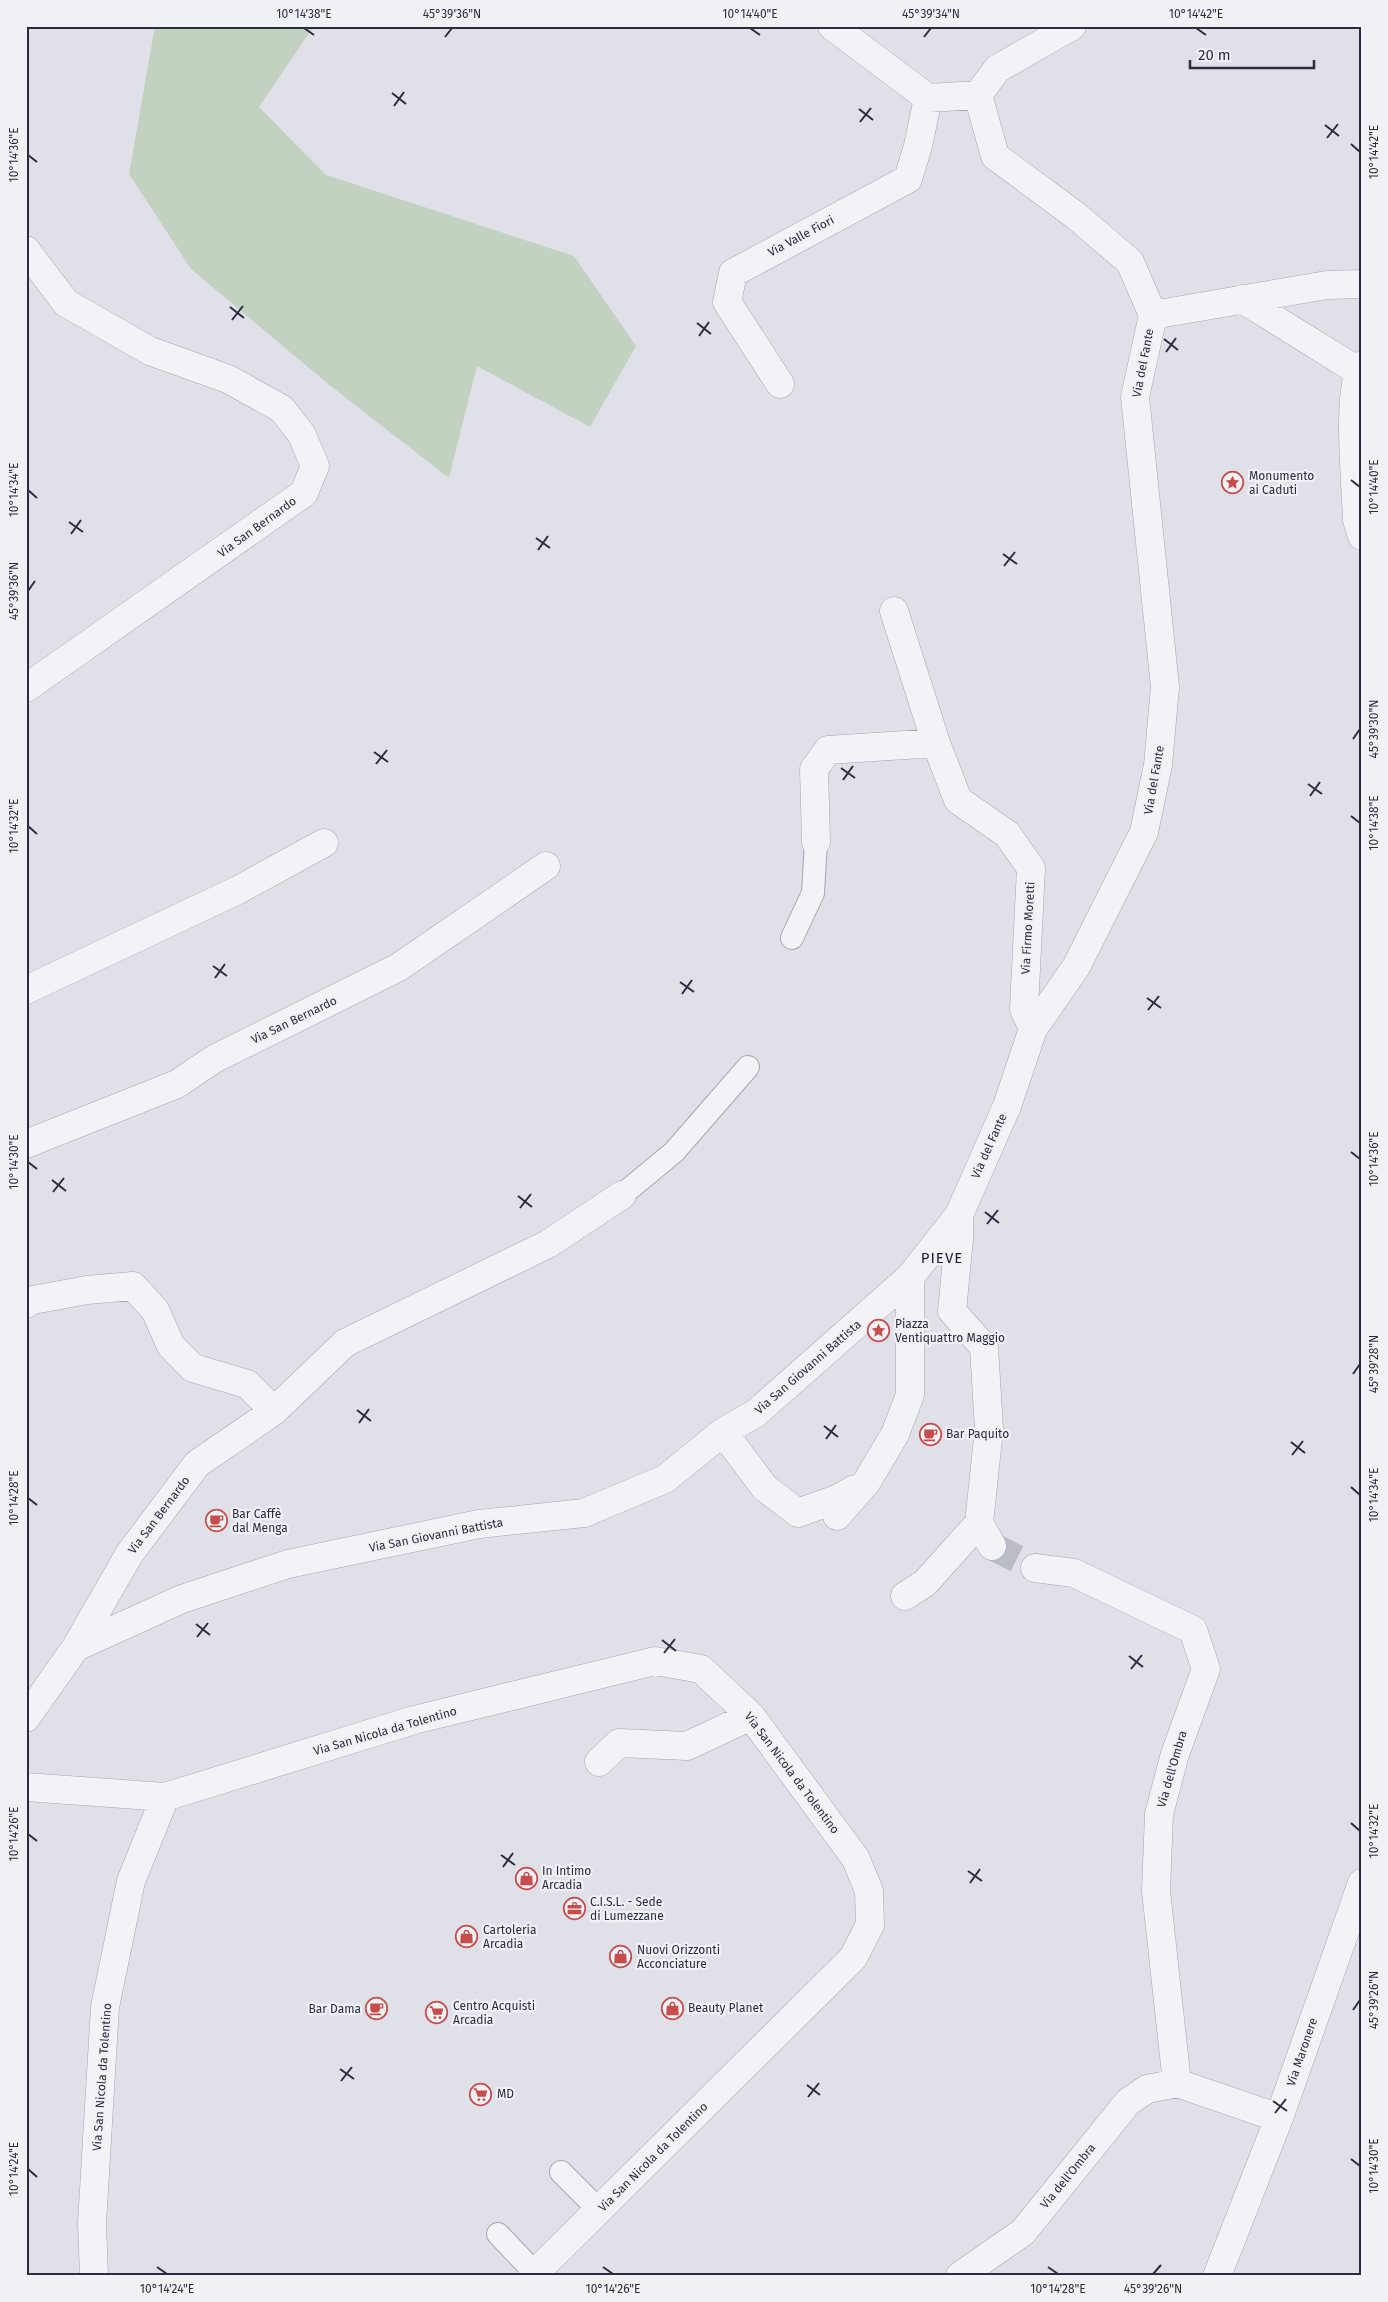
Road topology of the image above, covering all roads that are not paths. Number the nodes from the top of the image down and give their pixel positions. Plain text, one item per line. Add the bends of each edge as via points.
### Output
1 (832, 26) edge
2 (1072, 26) edge
3 (978, 95) junction
4 (928, 98) junction
5 (26, 250) edge
6 (1362, 284) edge
7 (1242, 299) junction
8 (1152, 315) junction
9 (1360, 368) edge
10 (780, 384) dead end
11 (1357, 411) edge
12 (1362, 536) edge
13 (894, 611) dead end
14 (26, 688) edge
15 (936, 743) junction
16 (816, 842) joint
17 (324, 843) dead end
18 (546, 866) dead end
19 (792, 938) dead end
20 (26, 990) edge
21 (1033, 1029) junction
22 (748, 1067) dead end
23 (26, 1144) edge
24 (622, 1195) joint
25 (959, 1215) junction
26 (910, 1278) junction
27 (26, 1304) edge
28 (274, 1411) junction
29 (723, 1432) junction
30 (866, 1483) junction
31 (838, 1516) dead end
32 (979, 1523) junction
33 (992, 1546) tunnel mouth
34 (1035, 1568) tunnel mouth
35 (905, 1596) dead end
36 (76, 1647) junction
37 (751, 1716) junction
38 (26, 1718) edge
39 (599, 1762) dead end
40 (26, 1787) edge
41 (165, 1797) junction
42 (1362, 1883) edge
43 (1177, 2083) junction
44 (1279, 2118) junction
45 (561, 2172) dead end
46 (599, 2210) junction
47 (498, 2234) dead end
48 (534, 2274) edge
49 (94, 2276) edge
50 (960, 2276) edge
51 (1217, 2276) edge

1 - 4 street
2 - 3 street via 997,69
3 - 4 street
3 - 8 street via 995,156 1075,215 1130,262
4 - 10 street, Via Valle Fiori via 908,179 733,273 727,302
5 - 14 street, Via San Bernardo via 66,303 150,351 228,379 282,409 302,435 315,466 304,493
6 - 7 street, Via del Fante via 1327,284
7 - 8 street, Via del Fante
7 - 9 street
8 - 21 street, Via del Fante via 1135,397 1165,687 1158,765 1144,832 1076,967
9 - 11 street
11 - 12 street via 1357,520
13 - 15 street, Via Firmo Moretti
15 - 16 street via 828,750 814,769
15 - 21 street, Via Firmo Moretti via 958,800 1007,834 1031,868 1024,1009
16 - 19 lane via 813,892
17 - 20 street via 238,890
18 - 23 street, Via San Bernardo via 399,967 214,1059 177,1084
21 - 25 street, Via del Fante via 1007,1106
22 - 24 lane via 674,1152
24 - 28 street, Via San Bernardo via 548,1244 345,1343
25 - 26 street, Via del Fante
25 - 32 street via 952,1311 984,1347 989,1420
26 - 29 street, Via San Giovanni Battista via 756,1413
26 - 30 street via 910,1394 894,1434
27 - 28 street via 87,1290 133,1286 155,1310 171,1346 194,1368 247,1384
28 - 36 street, Via San Bernardo via 197,1464 130,1553
29 - 30 street via 765,1488 798,1513 837,1499
29 - 36 street, Via San Giovanni Battista via 665,1479 584,1514 479,1524 288,1564 182,1599
30 - 31 street
32 - 33 street
32 - 35 street via 925,1583
34 - 43 street, Via dell'Ombra via 1074,1573 1193,1630 1206,1669 1175,1754 1159,1814 1156,1891
36 - 38 street
37 - 39 street via 687,1746 619,1743
37 - 41 street, Via San Nicola da Tolentino via 701,1669 655,1662 414,1720
37 - 46 street, Via San Nicola da Tolentino via 856,1858 869,1891 870,1925 853,1958
40 - 41 street, Via San Nicola da Tolentino
41 - 49 street, Via San Nicola da Tolentino via 131,1881 106,2007 92,2223
42 - 44 street, Via Maronere
43 - 44 street
43 - 50 street, Via dell'Ombra via 1147,2089 1128,2102 1023,2232
44 - 51 street, Via Maronere
45 - 46 lane
46 - 48 street, Via San Nicola da Tolentino
47 - 48 lane

